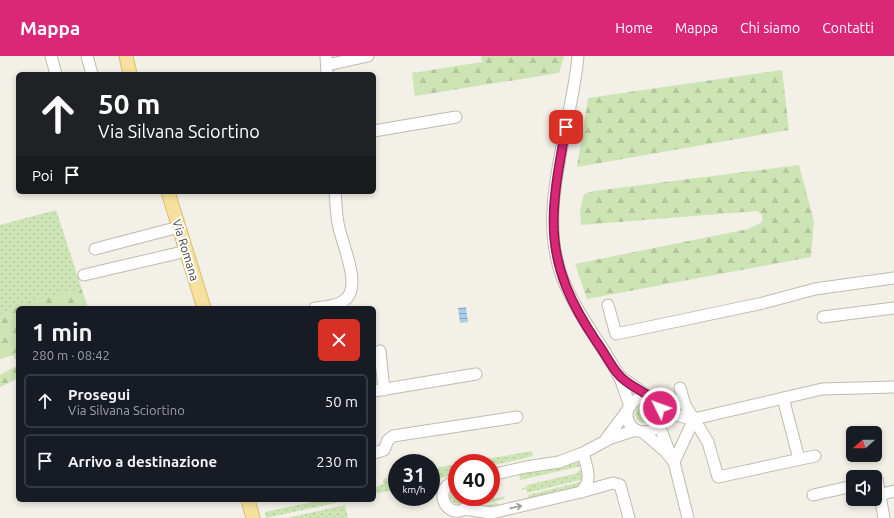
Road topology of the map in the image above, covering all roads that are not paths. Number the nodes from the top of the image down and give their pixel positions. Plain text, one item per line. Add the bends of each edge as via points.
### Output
1 (51, 56) edge
2 (87, 56) edge
3 (126, 56) edge
4 (368, 56) edge
5 (578, 56) edge
6 (327, 65) edge
7 (55, 72) edge
8 (91, 72) edge
9 (130, 72) edge
10 (456, 117) dead end
11 (376, 131) edge
12 (169, 194) edge
13 (336, 194) edge
14 (179, 227) junction
15 (95, 249) dead end
16 (187, 252) junction
17 (84, 275) dead end
18 (894, 278) edge
19 (608, 305) dead end
20 (203, 306) edge
21 (326, 306) edge
22 (894, 308) edge
23 (823, 317) dead end
24 (380, 351) dead end
25 (476, 374) dead end
26 (618, 375) junction
27 (894, 387) edge
28 (680, 388) dead end
29 (379, 391) edge
30 (783, 398) junction
31 (655, 401) junction
32 (629, 408) junction
33 (517, 417) dead end
34 (694, 419) junction
35 (659, 425) junction
36 (640, 431) junction
37 (602, 443) junction
38 (376, 452) edge
39 (583, 453) junction
40 (815, 456) dead end
41 (799, 459) junction
42 (673, 460) junction
43 (500, 473) edge
44 (589, 478) junction
45 (448, 486) edge
46 (602, 486) junction
47 (846, 488) edge
48 (894, 491) edge
49 (581, 492) junction
50 (882, 494) edge
51 (813, 495) dead end
52 (249, 502) edge
53 (465, 506) edge
54 (882, 506) edge
55 (452, 512) edge
56 (253, 518) edge
57 (629, 518) edge
58 (688, 518) edge
59 (884, 518) edge

1 - 7 street
2 - 8 street
3 - 9 main road
4 - 6 street
5 - 26 street via 554,200 554,239 559,268 570,297
10 - 11 street
12 - 14 main road, Via Romana
13 - 21 street via 338,223 352,278 352,289 344,301
14 - 15 street
14 - 16 main road, Via Romana
16 - 17 street
16 - 20 main road, Via Romana
18 - 19 street via 815,289 616,334
22 - 23 street
24 - 29 street
25 - 29 street
26 - 31 street
26 - 32 street
27 - 30 street via 822,389
28 - 34 street via 685,405
30 - 34 street
30 - 41 street
31 - 32 street via 640,398
31 - 34 street via 679,416
31 - 35 street via 662,414
32 - 36 street via 629,422
32 - 37 street
33 - 38 street via 393,436 388,440 384,450
34 - 41 street via 708,442 718,477
34 - 42 street
35 - 36 street via 651,431
35 - 42 street
36 - 37 street
36 - 42 street
37 - 39 street
39 - 43 street via 552,464
39 - 44 street
40 - 41 street
42 - 58 street
44 - 46 street
44 - 49 street
45 - 55 street via 443,491 442,498
46 - 49 street
46 - 57 street via 617,483 620,485
47 - 51 street
48 - 50 street
55 -> 49 street via 491,513
52 - 56 main road
53 - 55 street
54 - 59 street

